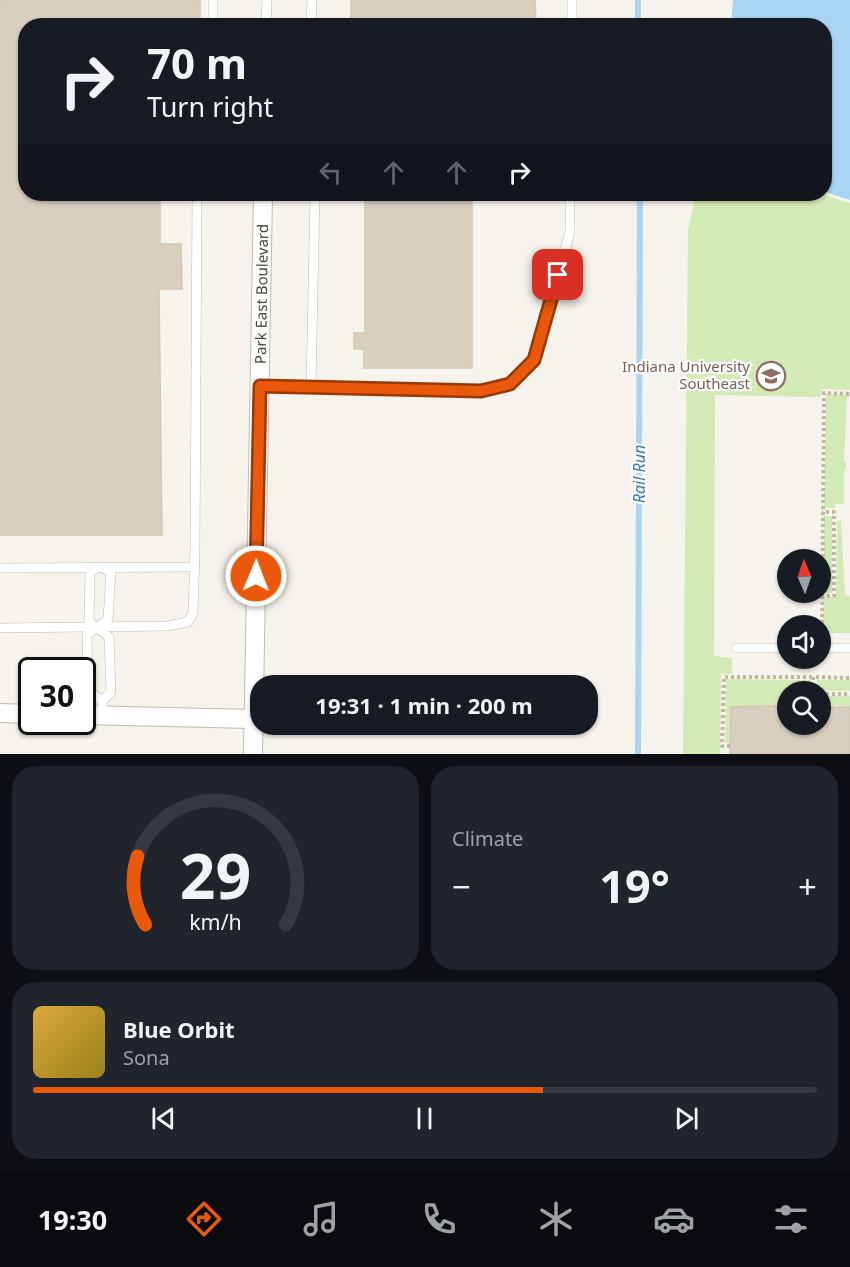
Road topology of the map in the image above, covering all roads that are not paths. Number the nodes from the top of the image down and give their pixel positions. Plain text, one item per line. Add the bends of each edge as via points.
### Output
1 (213, 0) edge
2 (267, 0) edge
3 (312, 0) edge
4 (572, 0) edge
5 (213, 18) edge
6 (266, 18) edge
7 (311, 18) edge
8 (572, 18) edge
9 (197, 201) edge
10 (263, 201) edge
11 (315, 201) edge
12 (570, 201) edge
13 (260, 386) junction
14 (311, 387) junction
15 (101, 567) junction
16 (195, 567) junction
17 (0, 568) edge
18 (99, 627) junction
19 (0, 628) edge
20 (736, 648) dead end
21 (777, 648) edge
22 (831, 648) edge
23 (850, 648) edge
24 (254, 675) edge
25 (102, 709) junction
26 (96, 711) edge
27 (0, 713) edge
28 (18, 714) edge
29 (250, 719) edge
30 (253, 735) edge
31 (253, 754) edge

1 - 5 lane
2 - 6 lane
3 - 7 lane
4 - 8 lane
9 - 16 lane
10 - 13 street, Park East Boulevard
11 - 14 lane
12 - 14 lane via 570,232 534,360 510,384 481,391
13 - 14 lane
13 - 24 street, Park East Boulevard
15 - 16 lane
15 - 17 lane
15 - 18 lane via 111,572 108,619
15 - 18 lane via 90,572 89,622
16 - 18 lane via 193,613 188,622 167,627
18 - 19 lane
18 - 25 lane via 109,637 111,692
18 - 25 lane via 87,635 88,690
20 - 21 lane
22 - 23 lane
25 - 26 street
25 - 29 street
27 - 28 street
30 - 31 street, Park East Boulevard

